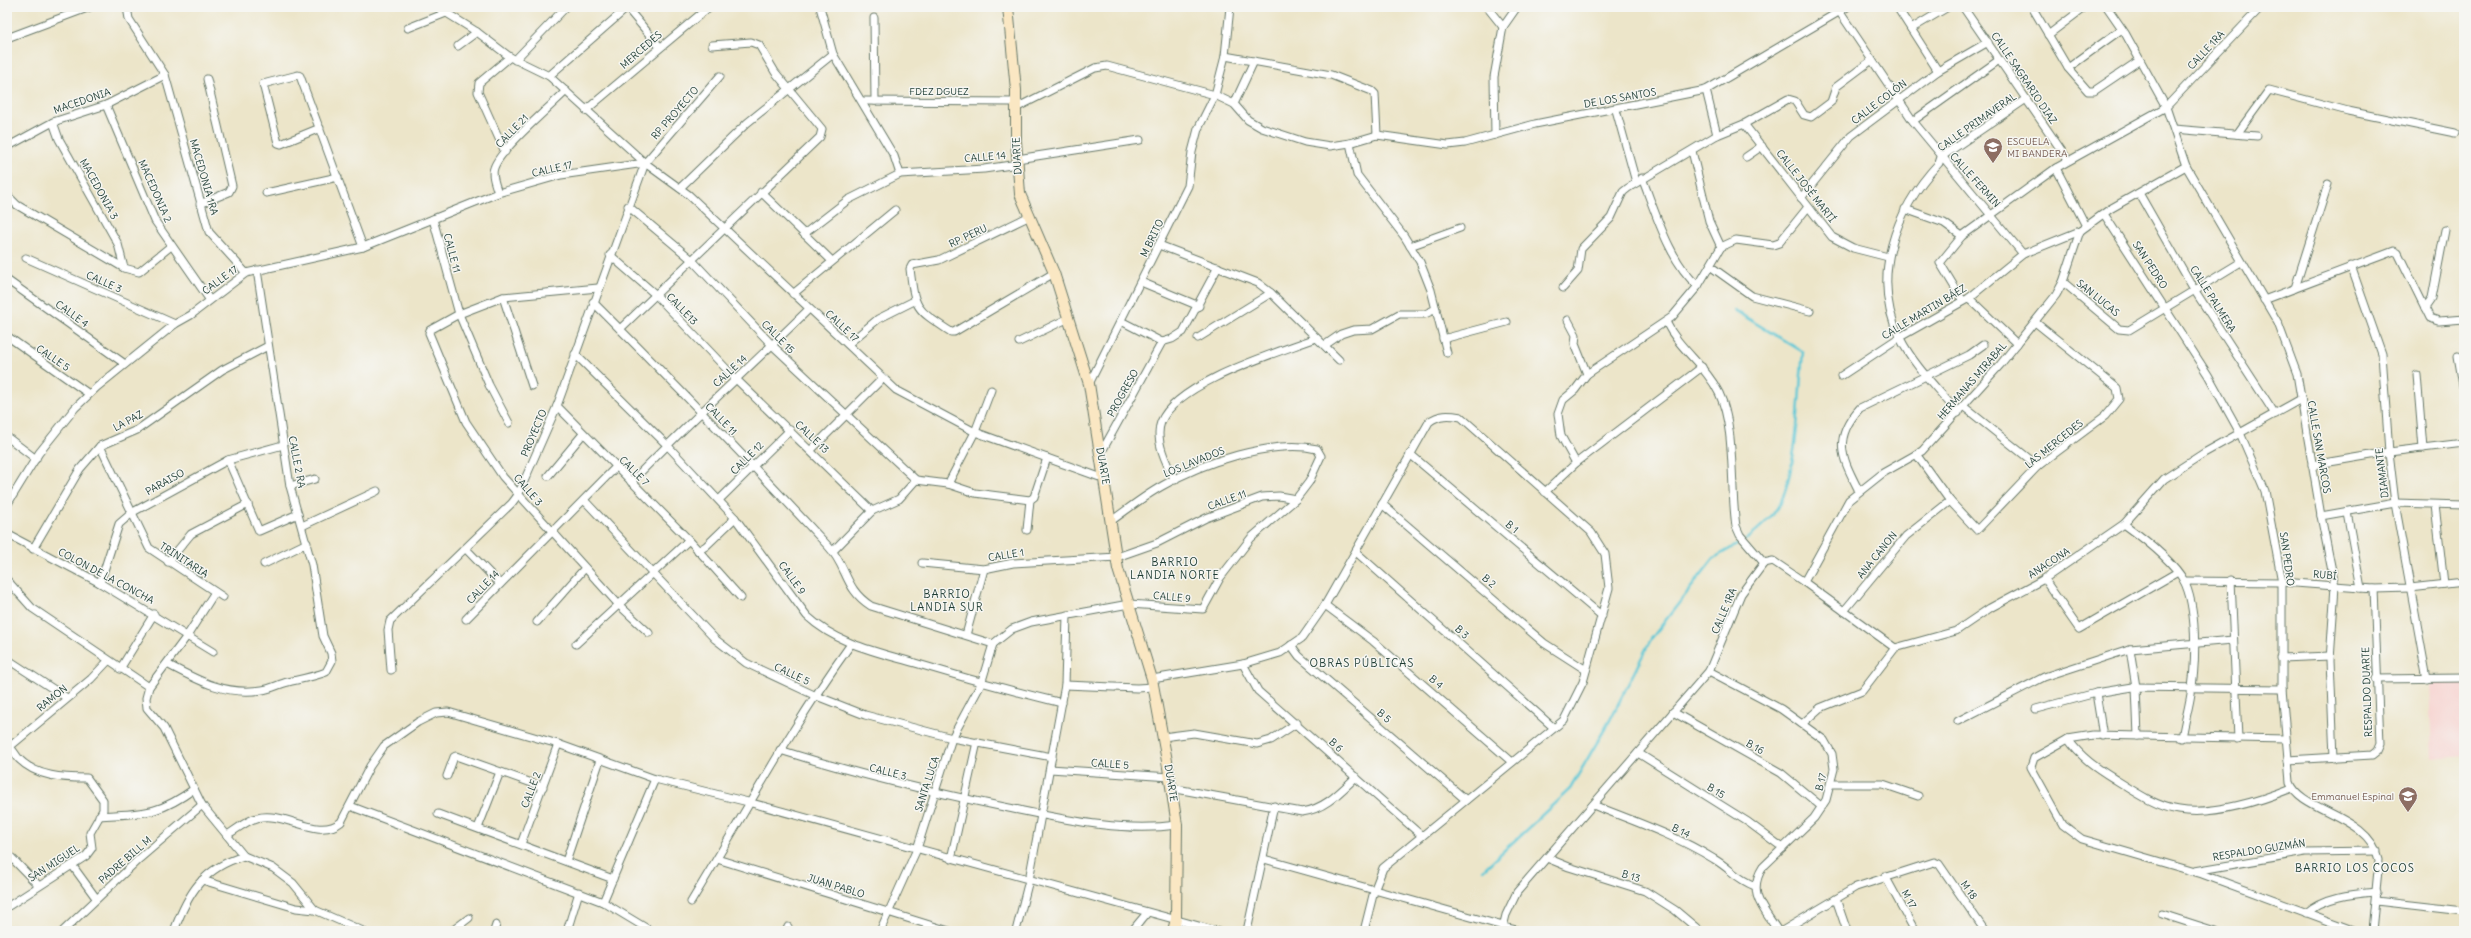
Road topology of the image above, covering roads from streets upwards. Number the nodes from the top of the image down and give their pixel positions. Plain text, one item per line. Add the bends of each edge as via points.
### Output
1 (90, 7) edge
2 (127, 7) edge
3 (437, 7) edge
4 (566, 7) edge
5 (628, 7) edge
6 (709, 7) edge
7 (820, 7) edge
8 (1008, 7) edge
9 (1230, 7) edge
10 (1487, 7) edge
11 (1517, 7) edge
12 (1847, 7) edge
13 (1897, 7) edge
14 (1948, 7) edge
15 (1964, 7) edge
16 (2032, 7) edge
17 (2085, 7) edge
18 (2107, 7) edge
19 (2261, 7) edge
20 (1839, 11) junction
21 (446, 12) junction
22 (874, 18) dead end
23 (1503, 27) junction
24 (408, 28) dead end
25 (1911, 29) junction
26 (2122, 29) junction
27 (477, 32) junction
28 (2048, 35) junction
29 (7, 38) edge
30 (1988, 42) junction
31 (712, 45) dead end
32 (458, 46) dead end
33 (660, 47) junction
34 (833, 54) junction
35 (1225, 56) junction
36 (513, 58) junction
37 (1872, 60) junction
38 (1999, 60) junction
39 (2140, 60) junction
40 (1254, 61) junction
41 (2068, 68) junction
42 (1938, 71) junction
43 (165, 75) junction
44 (549, 76) junction
45 (720, 76) dead end
46 (207, 79) dead end
47 (790, 88) junction
48 (1706, 90) junction
49 (566, 91) junction
50 (1215, 95) junction
51 (2026, 99) junction
52 (862, 100) junction
53 (1897, 100) junction
54 (875, 101) junction
55 (1234, 104) junction
56 (106, 105) junction
57 (1016, 105) junction
58 (2166, 107) junction
59 (586, 110) junction
60 (1616, 110) junction
61 (1912, 121) junction
62 (53, 122) junction
63 (1744, 124) junction
64 (320, 128) junction
65 (2174, 129) junction
66 (2455, 133) dead end
67 (2237, 134) junction
68 (1377, 135) junction
69 (1496, 135) junction
70 (1717, 135) junction
71 (2257, 136) dead end
72 (1140, 140) dead end
73 (1350, 143) junction
74 (1762, 146) junction
75 (7, 147) edge
76 (1692, 151) junction
77 (505, 152) junction
78 (1746, 157) dead end
79 (1941, 157) junction
80 (2068, 160) junction
81 (1018, 162) junction
82 (645, 163) junction
83 (2186, 166) junction
84 (2056, 168) junction
85 (900, 174) junction
86 (338, 177) junction
87 (1639, 180) junction
88 (2328, 184) dead end
89 (680, 188) junction
90 (761, 192) junction
91 (2139, 192) junction
92 (266, 193) dead end
93 (498, 193) junction
94 (7, 195) edge
95 (1801, 198) junction
96 (200, 204) junction
97 (628, 206) junction
98 (1808, 207) junction
99 (1905, 209) junction
100 (895, 210) dead end
101 (1992, 214) junction
102 (2104, 214) junction
103 (1030, 216) junction
104 (433, 219) junction
105 (2086, 226) junction
106 (724, 227) junction
107 (1460, 228) dead end
108 (2445, 230) dead end
109 (2080, 231) junction
110 (804, 234) junction
111 (1962, 236) junction
112 (1159, 245) junction
113 (171, 246) junction
114 (1410, 246) junction
115 (363, 247) junction
116 (1721, 247) junction
117 (2023, 254) junction
118 (610, 255) junction
119 (1888, 257) junction
120 (26, 258) dead end
121 (691, 259) junction
122 (832, 261) junction
123 (2241, 262) junction
124 (1710, 266) junction
125 (2351, 266) junction
126 (124, 268) junction
127 (1218, 268) junction
128 (257, 270) junction
129 (246, 273) junction
130 (1054, 273) junction
131 (7, 280) edge
132 (1141, 282) junction
133 (2063, 282) junction
134 (1698, 286) junction
135 (598, 288) junction
136 (1563, 288) dead end
137 (2296, 288) junction
138 (2195, 291) junction
139 (1271, 293) junction
140 (793, 294) junction
141 (656, 295) junction
142 (503, 297) junction
143 (1966, 299) junction
144 (209, 300) junction
145 (2264, 300) junction
146 (914, 301) junction
147 (593, 302) junction
148 (1199, 306) junction
149 (2425, 308) junction
150 (809, 309) junction
151 (1436, 309) junction
152 (2166, 309) junction
153 (1810, 311) dead end
154 (459, 314) junction
155 (1069, 318) junction
156 (2464, 319) edge
157 (1568, 320) dead end
158 (1121, 321) junction
159 (1507, 322) dead end
160 (1666, 322) junction
161 (2035, 322) junction
162 (175, 324) junction
163 (620, 329) junction
164 (7, 336) edge
165 (1900, 337) junction
166 (1198, 338) dead end
167 (1316, 338) junction
168 (1443, 339) junction
169 (1019, 342) dead end
170 (1162, 342) junction
171 (848, 344) junction
172 (2017, 344) junction
173 (772, 345) junction
174 (1325, 345) junction
175 (1983, 345) dead end
176 (268, 346) junction
177 (1447, 353) dead end
178 (576, 354) junction
179 (2458, 356) dead end
180 (1339, 360) dead end
181 (125, 364) junction
182 (1702, 367) junction
183 (1587, 374) junction
184 (1927, 375) junction
185 (2417, 375) dead end
186 (1841, 376) dead end
187 (882, 379) junction
188 (737, 380) junction
189 (1089, 384) junction
190 (532, 386) dead end
191 (991, 390) dead end
192 (2464, 391) edge
193 (89, 394) junction
194 (2300, 399) junction
195 (557, 406) junction
196 (1963, 406) junction
197 (700, 411) junction
198 (1958, 413) junction
199 (2275, 414) junction
200 (846, 415) junction
201 (509, 423) dead end
202 (790, 430) junction
203 (975, 432) junction
204 (2240, 433) junction
205 (583, 434) junction
206 (7, 436) edge
207 (2464, 443) edge
208 (283, 445) junction
209 (667, 445) junction
210 (100, 446) junction
211 (2423, 448) junction
212 (1317, 449) joint
213 (811, 450) junction
214 (2389, 452) junction
215 (1101, 453) junction
216 (1410, 454) junction
217 (1916, 454) junction
218 (1047, 458) junction
219 (36, 459) junction
220 (228, 460) junction
221 (1576, 463) junction
222 (753, 465) junction
223 (2312, 465) junction
224 (2038, 466) junction
225 (616, 468) junction
226 (548, 476) dead end
227 (315, 479) dead end
228 (1105, 479) junction
229 (916, 480) junction
230 (1175, 480) junction
231 (631, 482) junction
232 (948, 484) junction
233 (290, 486) junction
234 (377, 491) dead end
235 (1859, 491) junction
236 (1545, 492) junction
237 (10, 493) edge
238 (518, 495) junction
239 (1296, 499) junction
240 (584, 500) junction
241 (719, 500) junction
242 (1030, 500) junction
243 (1950, 501) junction
244 (2395, 503) junction
245 (248, 504) junction
246 (1382, 504) junction
247 (7, 505) edge
248 (2435, 505) junction
249 (2464, 505) edge
250 (872, 511) junction
251 (133, 512) junction
252 (2347, 512) junction
253 (298, 514) junction
254 (2321, 516) junction
255 (735, 518) junction
256 (1111, 521) junction
257 (2124, 524) junction
258 (302, 526) junction
259 (1027, 530) dead end
260 (551, 532) junction
261 (7, 534) edge
262 (689, 540) junction
263 (307, 543) junction
264 (466, 548) junction
265 (33, 549) junction
266 (698, 551) junction
267 (833, 551) junction
268 (1356, 552) junction
269 (1117, 557) junction
270 (168, 562) junction
271 (922, 563) dead end
272 (1764, 563) junction
273 (264, 564) dead end
274 (584, 568) junction
275 (984, 569) junction
276 (2176, 572) junction
277 (654, 574) junction
278 (7, 580) edge
279 (2044, 580) junction
280 (2184, 580) junction
281 (2231, 580) junction
282 (1804, 582) junction
283 (2282, 582) junction
284 (2464, 582) edge
285 (100, 583) junction
286 (500, 584) junction
287 (2444, 584) junction
288 (2335, 586) junction
289 (2361, 588) junction
290 (2410, 588) junction
291 (10, 589) edge
292 (2374, 589) junction
293 (215, 592) junction
294 (223, 597) dead end
295 (741, 598) dead end
296 (1129, 604) junction
297 (619, 605) junction
298 (1325, 605) junction
299 (1844, 611) junction
300 (154, 614) junction
301 (1067, 615) junction
302 (1602, 616) junction
303 (466, 619) dead end
304 (537, 622) dead end
305 (649, 633) dead end
306 (966, 635) junction
307 (187, 636) junction
308 (2233, 640) junction
309 (2194, 642) junction
310 (576, 644) dead end
311 (851, 644) junction
312 (993, 644) junction
313 (1291, 645) junction
314 (1895, 648) junction
315 (2130, 649) junction
316 (213, 652) dead end
317 (2330, 656) junction
318 (2281, 658) junction
319 (7, 659) edge
320 (108, 662) junction
321 (167, 664) junction
322 (1243, 664) junction
323 (120, 669) junction
324 (391, 670) dead end
325 (1586, 670) junction
326 (1709, 671) junction
327 (2464, 678) edge
328 (2376, 679) junction
329 (2427, 679) junction
330 (1153, 683) junction
331 (981, 684) junction
332 (1065, 685) junction
333 (149, 687) junction
334 (2136, 687) junction
335 (2192, 687) junction
336 (2236, 688) junction
337 (2282, 689) junction
338 (2096, 693) junction
339 (814, 695) junction
340 (67, 698) junction
341 (1062, 703) junction
342 (2036, 709) dead end
343 (1673, 712) junction
344 (1958, 721) dead end
345 (1297, 723) junction
346 (1802, 724) junction
347 (1554, 728) junction
348 (2103, 736) junction
349 (2138, 736) junction
350 (1162, 737) junction
351 (952, 738) junction
352 (2182, 738) junction
353 (2068, 739) junction
354 (2238, 739) junction
355 (2286, 739) junction
356 (977, 742) junction
357 (558, 744) junction
358 (8, 747) edge
359 (780, 750) junction
360 (1638, 753) junction
361 (1052, 757) junction
362 (2334, 758) junction
363 (600, 760) junction
364 (2288, 760) junction
365 (1512, 762) junction
366 (1050, 769) junction
367 (500, 772) junction
368 (447, 776) dead end
369 (1170, 777) junction
370 (1356, 777) junction
371 (655, 780) junction
372 (1831, 784) junction
373 (543, 787) junction
374 (1171, 788) junction
375 (2292, 788) junction
376 (194, 790) junction
377 (934, 793) junction
378 (1918, 796) dead end
379 (966, 799) junction
380 (1466, 800) junction
381 (748, 802) junction
382 (202, 805) junction
383 (1593, 805) junction
384 (350, 806) junction
385 (1274, 806) junction
386 (1822, 807) junction
387 (438, 814) dead end
388 (1041, 814) junction
389 (99, 816) junction
390 (1177, 825) junction
391 (478, 828) junction
392 (228, 836) junction
393 (1422, 836) junction
394 (521, 844) junction
395 (1783, 848) junction
396 (917, 849) junction
397 (2377, 851) junction
398 (7, 853) edge
399 (244, 856) junction
400 (1547, 858) junction
401 (717, 859) junction
402 (951, 859) junction
403 (1264, 859) junction
404 (566, 861) junction
405 (72, 865) junction
406 (2192, 871) junction
407 (1885, 876) junction
408 (613, 879) junction
409 (202, 880) junction
410 (1029, 880) junction
411 (38, 885) junction
412 (1755, 886) junction
413 (1374, 890) junction
414 (579, 892) junction
415 (2377, 892) junction
416 (96, 898) junction
417 (1836, 899) junction
418 (2376, 901) junction
419 (603, 902) junction
420 (691, 902) dead end
421 (7, 907) edge
422 (315, 910) junction
423 (2464, 911) edge
424 (888, 912) junction
425 (1147, 913) junction
426 (2306, 913) junction
427 (2162, 914) dead end
428 (469, 918) dead end
429 (1176, 919) junction
430 (1503, 928) edge
431 (941, 930) edge
432 (63, 931) edge
433 (174, 931) edge
434 (363, 931) edge
435 (452, 931) edge
436 (567, 931) edge
437 (651, 931) edge
438 (880, 931) edge
439 (949, 931) edge
440 (1016, 931) edge
441 (1132, 931) edge
442 (1173, 931) edge
443 (1217, 931) edge
444 (1247, 931) edge
445 (1364, 931) edge
446 (1520, 931) edge
447 (1700, 931) edge
448 (1778, 931) edge
449 (1782, 931) edge
450 (1847, 931) edge
451 (1915, 931) edge
452 (1985, 931) edge
453 (2215, 931) edge
454 (2356, 931) edge
455 (2372, 931) edge

1 - 29 street
2 - 43 street, MACEDONIA 1RA via 129,19
3 - 21 street
4 - 36 street
5 - 33 street
5 - 44 street
6 - 33 street, MERCEDES
7 - 34 street
8 - 57 street, DUARTE
9 - 35 street, M BRITO
10 - 23 street
11 - 23 street
12 - 20 street, DE LOS SANTOS
13 - 25 street
14 - 25 street
15 - 30 street, CALLE SAGRARIO DIAZ
16 - 28 street
17 - 28 street
18 - 26 street, CALLE SAN MARCOS
19 - 58 street, CALLE 1RA
20 - 37 street, CALLE FERMIN
20 - 48 street, DE LOS SANTOS
21 - 24 street
21 - 27 street
22 - 54 street
23 - 69 street via 1494,77
25 - 42 street
26 - 39 street, CALLE SAN MARCOS
26 - 41 street
27 - 32 street
27 - 36 street
28 - 41 street
30 - 38 street, CALLE SAGRARIO DIAZ
30 - 42 street, CALLE COLÓN
31 - 47 street via 756,42 775,72
33 - 59 street, MERCEDES
34 - 47 street
34 - 52 street
35 - 40 street
35 - 50 street, M BRITO
36 - 44 street
36 - 77 street via 479,83 478,92
37 - 53 street, CALLE FERMIN
37 - 63 street via 1836,87 1832,102 1811,117 1804,115 1795,101 1788,99
38 - 51 street, CALLE SAGRARIO DIAZ
38 - 61 street
39 - 41 street via 2094,91 2088,91
39 - 58 street, CALLE SAN MARCOS
40 - 55 street
40 - 68 street via 1330,75 1372,91 1375,94
42 - 53 street, CALLE COLÓN
43 - 56 street, MACEDONIA
43 - 96 street, MACEDONIA 1RA
44 - 49 street
45 - 82 street, RP. PROYECTO
46 - 96 street via 232,186 229,192
47 - 89 street via 747,123
47 - 90 street via 822,129 822,133
48 - 60 street, DE LOS SANTOS
48 - 70 street
49 - 59 street
49 - 77 street, CALLE 21
50 - 55 street
50 - 57 street via 1107,66 1095,68
50 - 112 street, M BRITO via 1198,129 1188,186
51 - 79 street, CALLE PRIMAVERAL
51 - 80 street, CALLE SAGRARIO DIAZ
52 - 54 street, FDEZ DGUEZ
52 - 85 street via 864,108 894,156
53 - 61 street, CALLE FERMIN
53 - 95 street, CALLE COLÓN via 1851,136
54 - 57 street, FDEZ DGUEZ
55 - 73 street via 1248,120 1305,142 1330,146
56 - 62 street, MACEDONIA
56 - 113 street, MACEDONIA 2 via 155,221
57 - 81 street, DUARTE
58 - 65 street, CALLE SAN MARCOS
58 - 80 street, CALLE 1RA
59 - 82 street
60 - 69 street, DE LOS SANTOS via 1535,124
60 - 87 street
61 - 79 street, CALLE FERMIN
62 - 75 street, MACEDONIA
62 - 126 street, MACEDONIA 3 via 59,139 118,244
63 - 70 street
63 - 74 street, CALLE JOSÉ MARTÍ
64 - 64 street via 300,76 263,84 278,143
64 - 86 street
65 - 67 street
65 - 83 street, CALLE SAN MARCOS
66 - 67 street via 2348,111 2269,90
67 - 71 street
68 - 69 street, DE LOS SANTOS via 1448,145
68 - 73 street
70 - 76 street
72 - 81 street, CALLE 14
73 - 114 street via 1357,175
74 - 78 street
74 - 95 street, CALLE JOSÉ MARTÍ
76 - 87 street
76 - 116 street via 1709,221
77 - 93 street, CALLE 21 via 493,170
79 - 99 street, CALLE PRIMAVERAL
79 - 101 street, CALLE FERMIN
80 - 84 street, CALLE 1RA
81 - 85 street, CALLE 14 via 984,169
81 - 103 street, DUARTE via 1020,194
82 - 89 street, CALLE 17
82 - 93 street, CALLE 17 via 561,176
82 - 97 street, PROYECTO
83 - 91 street
83 - 123 street, CALLE SAN MARCOS
84 - 101 street, CALLE 1RA
84 - 105 street
85 - 110 street, CALLE 14 via 848,200
86 - 92 street
86 - 115 street
87 - 134 street via 1677,260
87 - 136 street via 1623,192 1610,218 1581,249 1578,271
88 - 137 street
89 - 106 street, CALLE 17
90 - 106 street
90 - 110 street
91 - 102 street
91 - 138 street, CALLE PALMERA
93 - 104 street, CALLE 17
94 - 126 street via 17,205
95 - 98 street, CALLE JOSÉ MARTÍ
96 - 129 street, MACEDONIA 1RA via 210,232
97 - 118 street, PROYECTO
97 - 121 street, CALLE 15
98 - 116 street via 1779,243 1774,245 1736,240
98 - 119 street, CALLE JOSÉ MARTÍ via 1832,237 1852,248
99 - 111 street via 1944,223
99 - 119 street, CALLE PRIMAVERAL
100 - 122 street
101 - 111 street, CALLE 1RA
101 - 117 street, CALLE FERMIN
102 - 105 street
102 - 152 street, SAN PEDRO
103 - 130 street, DUARTE
103 - 146 street, RP. PERU via 939,260 912,265 910,269
104 - 115 street, CALLE 17
104 - 154 street, CALLE 11
105 - 109 street
106 - 121 street
106 - 140 street, CALLE 17
107 - 114 street
108 - 149 street via 2432,298
109 - 117 street, CALLE MARTIN BÁEZ
109 - 133 street, HERMANAS MIRABAL
110 - 122 street
111 - 143 street, CALLE 1RA via 1940,263
112 - 127 street
112 - 132 street, M BRITO
113 - 126 street via 139,272
113 - 144 street, MACEDONIA 2
114 - 151 street via 1420,262
115 - 128 street, CALLE 17
116 - 124 street
117 - 143 street, CALLE MARTIN BÁEZ
118 - 135 street, PROYECTO
118 - 141 street, CALLE13
119 - 165 street, CALLE PRIMAVERAL via 1890,308
120 - 162 street, CALLE 3
121 - 141 street
121 - 173 street, CALLE 15
122 - 140 street
123 - 138 street
123 - 145 street, CALLE SAN MARCOS
124 - 134 street
124 - 153 street via 1752,296
125 - 137 street
125 - 149 street via 2397,251
125 - 214 street, DIAMANTE via 2380,348
127 - 139 street via 1258,283
127 - 148 street
128 - 129 street, CALLE 17
128 - 176 street, CALLE 2 RA
129 - 144 street, CALLE 17
130 - 146 street via 954,332 928,317 919,310
130 - 155 street, DUARTE
131 - 181 street, CALLE 4
132 - 148 street
132 - 158 street, M BRITO
133 - 152 street, SAN LUCAS via 2119,328 2129,330
133 - 161 street, HERMANAS MIRABAL
134 - 160 street
135 - 142 street
135 - 147 street, PROYECTO
137 - 145 street
138 - 152 street
138 - 199 street, CALLE PALMERA
139 - 166 street
139 - 167 street
140 - 150 street, CALLE 17
141 - 163 street
141 - 188 street, CALLE13
142 - 154 street
142 - 190 street
143 - 165 street, CALLE MARTIN BÁEZ
143 - 172 street
144 - 162 street, CALLE 17
145 - 194 street, CALLE SAN MARCOS via 2289,348 2297,374
146 - 171 street via 878,319
147 - 163 street, CALLE 11
147 - 178 street, PROYECTO
148 - 170 street via 1184,332 1172,340
149 - 156 street via 2430,318 2435,321
150 - 171 street, CALLE 17
150 - 173 street, CALLE 14
151 - 168 street
151 - 174 street via 1425,314 1399,314 1372,329 1352,330 1341,334
152 - 204 street, SAN PEDRO via 2208,375
154 - 201 street, CALLE 11 via 489,385
154 - 238 street, CALLE 3 via 430,330 430,333 466,422
155 - 169 street
155 - 189 street, DUARTE
157 - 183 street via 1576,334 1575,344
158 - 170 street
158 - 189 street, M BRITO
159 - 168 street
160 - 182 street via 1670,331
160 - 183 street
161 - 172 street, HERMANAS MIRABAL
161 - 224 street, LAS MERCEDES via 2118,388 2119,399 2105,416
162 - 181 street, CALLE 17
163 - 197 street, CALLE 11
164 - 193 street, CALLE 5
165 - 184 street, CALLE PRIMAVERAL
165 - 186 street, CALLE MARTIN BÁEZ
167 - 174 street
167 - 230 street via 1236,368 1191,389 1172,407 1161,422 1160,440 1166,462
168 - 177 street
170 - 215 street, PROGRESO
171 - 187 street, CALLE 17
172 - 196 street, HERMANAS MIRABAL
173 - 188 street, CALLE 14
173 - 200 street, CALLE 15
174 - 180 street
175 - 184 street via 1969,355
176 - 208 street, CALLE 2 RA
176 - 210 street, LA PAZ via 222,370 137,430
178 - 195 street, PROYECTO
178 - 209 street, CALLE 9
179 - 192 street
181 - 193 street, CALLE 17
182 - 221 street
182 - 272 street via 1724,404 1731,454 1736,526 1740,535
183 - 221 street via 1563,400 1558,414 1561,436
184 - 198 street, CALLE PRIMAVERAL
184 - 235 street via 1860,408 1853,415 1841,446 1845,463
185 - 211 street
187 - 200 street
187 - 203 street, CALLE 17 via 903,395
188 - 197 street, CALLE 14
188 - 202 street, CALLE 13
189 - 215 street, DUARTE
191 - 203 street
193 - 219 street, CALLE 17 via 75,408
194 - 199 street, ANACONA
194 - 223 street, CALLE SAN MARCOS
195 - 205 street, CALLE 7
195 - 238 street, PROYECTO
196 - 198 street, HERMANAS MIRABAL
196 - 224 street
197 - 209 street, CALLE 14
197 - 222 street, CALLE 11
198 - 217 street, HERMANAS MIRABAL
199 - 204 street, ANACONA
200 - 213 street
200 - 229 street, CALLE 15
202 - 213 street, CALLE 13
202 - 222 street, CALLE 12
203 - 218 street, CALLE 17
203 - 232 street
204 - 257 street, ANACONA via 2164,478
204 - 283 street, SAN PEDRO via 2265,491
205 - 225 street, CALLE 7
205 - 226 street
206 - 219 street
207 - 211 street
208 - 220 street, PARAISO
208 - 233 street, CALLE 2 RA
209 - 231 street, CALLE 14
209 - 241 street, CALLE 9
210 - 251 street, TRINITARIA
210 - 265 street, LA PAZ via 80,469
211 - 214 street
212 - 230 street, LOS LAVADOS via 1306,446 1268,448 1218,461
212 - 239 street, CALLE 9 via 1321,456 1309,482
213 - 250 street, CALLE 13
214 - 223 street
214 - 244 street, DIAMANTE
215 - 228 street, DUARTE
216 - 236 street via 1428,422 1433,418 1449,415 1461,417
216 - 246 street
216 - 302 street, B 1
217 - 235 street, HERMANAS MIRABAL via 1883,473
217 - 243 street
218 - 228 street, CALLE 17
218 - 242 street via 1034,497
219 - 237 street, CALLE 17
220 - 245 street
220 - 251 street, PARAISO
221 - 236 street
222 - 241 street, CALLE 12
222 - 267 street, CALLE 11
223 - 254 street, CALLE SAN MARCOS
224 - 243 street, LAS MERCEDES via 1977,530
225 - 231 street, CALLE 7
225 - 240 street, CALLE 14
227 - 233 street
228 - 256 street, DUARTE
229 - 232 street
229 - 250 street via 899,499
230 - 256 street, LOS LAVADOS
231 - 262 street, CALLE 7
232 - 242 street via 975,493
233 - 253 street, CALLE 2 RA
234 - 258 street
235 - 282 street, HERMANAS MIRABAL via 1848,500
236 - 302 street via 1591,532 1605,554 1609,588
237 - 247 street, CALLE 17
238 - 260 street, CALLE 3
238 - 264 street, PROYECTO
239 - 269 street, CALLE 11 via 1262,497 1206,518 1168,537
239 - 296 street, CALLE 9 via 1251,538 1220,578 1203,608
240 - 260 street, CALLE 14
240 - 277 street, CALLE 5
241 - 255 street, CALLE 9
242 - 259 street
243 - 299 street, ANA CANON via 1906,536
244 - 248 street
244 - 252 street
244 - 290 street, DIAMANTE
245 - 253 street via 261,532
245 - 270 street via 191,534
246 - 268 street
246 - 325 street, B 2 via 1544,643
248 - 249 street
248 - 287 street
250 - 267 street
251 - 270 street, TRINITARIA via 149,548
251 - 285 street, PARAISO via 119,524
252 - 254 street
252 - 289 street
253 - 258 street, CALLE 2 RA
254 - 288 street, CALLE SAN MARCOS
255 - 266 street
255 - 311 street, CALLE 9 via 807,616 819,627
256 - 269 street, DUARTE
257 - 276 street via 2152,545
257 - 279 street, ANACONA
258 - 263 street, CALLE 2 RA
260 - 274 street, CALLE 3
260 - 286 street, CALLE 14
261 - 265 street, COLON DE LA CONCHA
262 - 266 street, CALLE 7
262 - 277 street
263 - 273 street
263 - 321 street, CALLE 2 RA via 323,636 331,653 332,661 326,672 304,680 244,692 203,684
264 - 286 street
264 - 324 street, PROYECTO via 390,621 388,630
265 - 285 street, COLON DE LA CONCHA
266 - 295 street, CALLE 7
267 - 306 street, CALLE 11 via 859,599 872,606
268 - 298 street
268 - 347 street, B 3
269 - 275 street, CALLE 1 via 1013,562
269 - 296 street, DUARTE
270 - 293 street, TRINITARIA
271 - 275 street, CALLE 1
272 - 282 street via 1773,561
272 - 326 street, CALLE 1RA via 1741,594
274 - 297 street, CALLE 3
274 - 304 street
275 - 306 street
276 - 279 street via 2079,629
276 - 280 street
277 - 297 street
277 - 339 street, CALLE 5 via 715,639 746,663
278 - 291 street
279 - 314 street, ANACONA via 1990,608 1956,631
280 - 281 street, RUBÍ
280 - 309 street via 2190,602
281 - 283 street, RUBÍ
281 - 308 street
282 - 299 street
283 - 288 street, RUBÍ
283 - 318 street, SAN PEDRO
284 - 287 street, RUBÍ
285 - 300 street, COLON DE LA CONCHA
286 - 303 street, CALLE 14
287 - 290 street, RUBÍ
288 - 289 street, RUBÍ
288 - 317 street, CALLE SAN MARCOS
289 - 292 street, RUBÍ
290 - 292 street, RUBÍ
290 - 329 street, DIAMANTE
291 - 320 street via 32,608
292 - 328 street, RESPALDO DUARTE
293 - 294 street, TRINITARIA
293 - 307 street
296 - 301 street, CALLE 9
296 - 330 street, DUARTE
297 - 305 street, CALLE 3
297 - 310 street
298 - 313 street via 1302,638
298 - 365 street, B 4 via 1373,641
299 - 314 street
300 - 307 street, COLON DE LA CONCHA
300 - 323 street
301 - 312 street, CALLE 9 via 1031,622 1012,629
301 - 332 street
302 - 325 street
306 - 312 street, CALLE 11
307 - 316 street, COLON DE LA CONCHA
307 - 321 street
308 - 309 street
308 - 336 street
309 - 315 street
309 - 335 street
311 - 331 street, CALLE 9
311 - 339 street
312 - 331 street, SANTA LUCA
313 - 322 street via 1280,653
313 - 380 street, B 5 via 1299,656
314 - 346 street via 1862,691 1820,708
315 - 334 street
315 - 344 street via 2044,677
317 - 318 street
317 - 362 street, CALLE SAN MARCOS
318 - 337 street, SAN PEDRO
319 - 340 street
320 - 323 street
320 - 340 street, RAMON
321 - 333 street
322 - 330 street
322 - 345 street, B 6 via 1258,691
323 - 333 street
325 - 347 street via 1564,720
326 - 343 street, CALLE 1RA
326 - 346 street, B 17 via 1781,709
327 - 329 street
328 - 329 street
328 - 362 street, RESPALDO DUARTE via 2380,744 2377,751 2372,755
330 - 332 street via 1137,688
330 - 350 street, DUARTE
331 - 341 street, CALLE 9
331 - 351 street, SANTA LUCA
332 - 341 street
333 - 376 street via 146,698 148,708 164,728
334 - 335 street
334 - 338 street
334 - 349 street
335 - 336 street
335 - 352 street
336 - 337 street
336 - 354 street
337 - 355 street, SAN PEDRO
338 - 342 street
338 - 348 street
339 - 351 street, CALLE 5 via 865,715
339 - 359 street
340 - 358 street, RAMON
341 - 361 street
343 - 360 street, CALLE 1RA
343 - 386 street, B 16 via 1781,773
345 - 350 street via 1271,740 1257,744 1194,733
345 - 370 street, B 6
346 - 372 street, B 17 via 1824,740 1832,754 1834,769
347 - 365 street
348 - 349 street
348 - 353 street
349 - 352 street
350 - 369 street, DUARTE
351 - 356 street, CALLE 5
351 - 377 street, SANTA LUCA
352 - 354 street
353 - 375 street via 2088,762 2144,798 2179,810 2198,811 2258,801
353 - 406 street via 2031,762 2031,767 2063,825 2082,839
354 - 355 street
355 - 364 street, SAN PEDRO
356 - 361 street, CALLE 5
356 - 379 street
357 - 363 street
357 - 373 street, CALLE 2
357 - 384 street via 448,712 436,714 418,722 384,746 370,766
358 - 389 street via 31,768 51,776 87,778 103,800 103,810
359 - 377 street, CALLE 3 via 846,771
359 - 381 street
360 - 383 street, CALLE 1RA
360 - 395 street, B 15 via 1748,822
361 - 366 street
362 - 364 street, RESPALDO DUARTE
363 - 371 street
363 - 404 street
364 - 375 street, SAN PEDRO
365 - 380 street
366 - 369 street, CALLE 5
366 - 388 street
367 - 368 street via 455,756
367 - 373 street
367 - 391 street
369 - 374 street, DUARTE
370 - 385 street via 1324,805 1314,810 1302,812
370 - 393 street, B 6
371 - 381 street
371 - 408 street
372 - 378 street via 1883,784
372 - 386 street, B 17
373 - 394 street, CALLE 2
374 - 385 street
374 - 390 street, DUARTE
375 - 397 street via 2364,832
376 - 382 street
376 - 389 street via 158,811
377 - 379 street, CALLE 3
377 - 396 street, SANTA LUCA
379 - 388 street, CALLE 3
379 - 402 street
380 - 393 street
381 - 396 street
381 - 401 street
382 - 392 street
382 - 416 street, PADRE BILL M
383 - 400 street, CALLE 1RA
383 - 412 street, B 14 via 1677,839 1715,859 1740,880
384 - 392 street via 342,822 336,826 325,828 257,817
384 - 414 street
385 - 403 street
386 - 395 street, B 17
387 - 391 street
388 - 390 street, CALLE 3 via 1089,823 1161,828
388 - 410 street
389 - 405 street, SAN MIGUEL via 90,833 92,848 86,856
390 - 429 street, DUARTE
391 - 394 street
392 - 399 street
393 - 413 street via 1383,868
394 - 404 street
395 - 412 street, B 17 via 1756,876
396 - 402 street
396 - 424 street, SANTA LUCA
397 - 406 street, RESPALDO GUZMÁN via 2305,852
397 - 415 street
398 - 411 street
399 - 409 street via 216,867
399 - 422 street via 273,868 293,883
400 - 430 street, CALLE 1RA via 1517,892
400 - 447 street, B 13 via 1645,891 1675,910
401 - 420 street
401 - 424 street, JUAN PABLO
402 - 410 street
403 - 413 street
403 - 444 street
404 - 408 street
405 - 411 street, SAN MIGUEL
405 - 416 street
406 - 426 street
407 - 417 street via 1856,887
407 - 451 street, M 17
407 - 452 street, M 18 via 1934,862 1939,864
408 - 419 street
409 - 422 street via 296,908
409 - 433 street via 192,892
410 - 425 street
410 - 440 street
411 - 421 street, SAN MIGUEL
412 - 448 street via 1756,897
413 - 430 street
413 - 445 street
414 - 419 street
414 - 436 street
415 - 418 street
415 - 426 street via 2338,897
416 - 432 street, PADRE BILL M
417 - 449 street
417 - 450 street
418 - 423 street
418 - 455 street
419 - 437 street
422 - 434 street
424 - 431 street, JUAN PABLO
424 - 438 street, SANTA LUCA
425 - 429 street
425 - 441 street
426 - 454 street
427 - 453 street
428 - 435 street
429 - 442 street, DUARTE
429 - 443 street
430 - 446 street
431 - 439 street, JUAN PABLO

